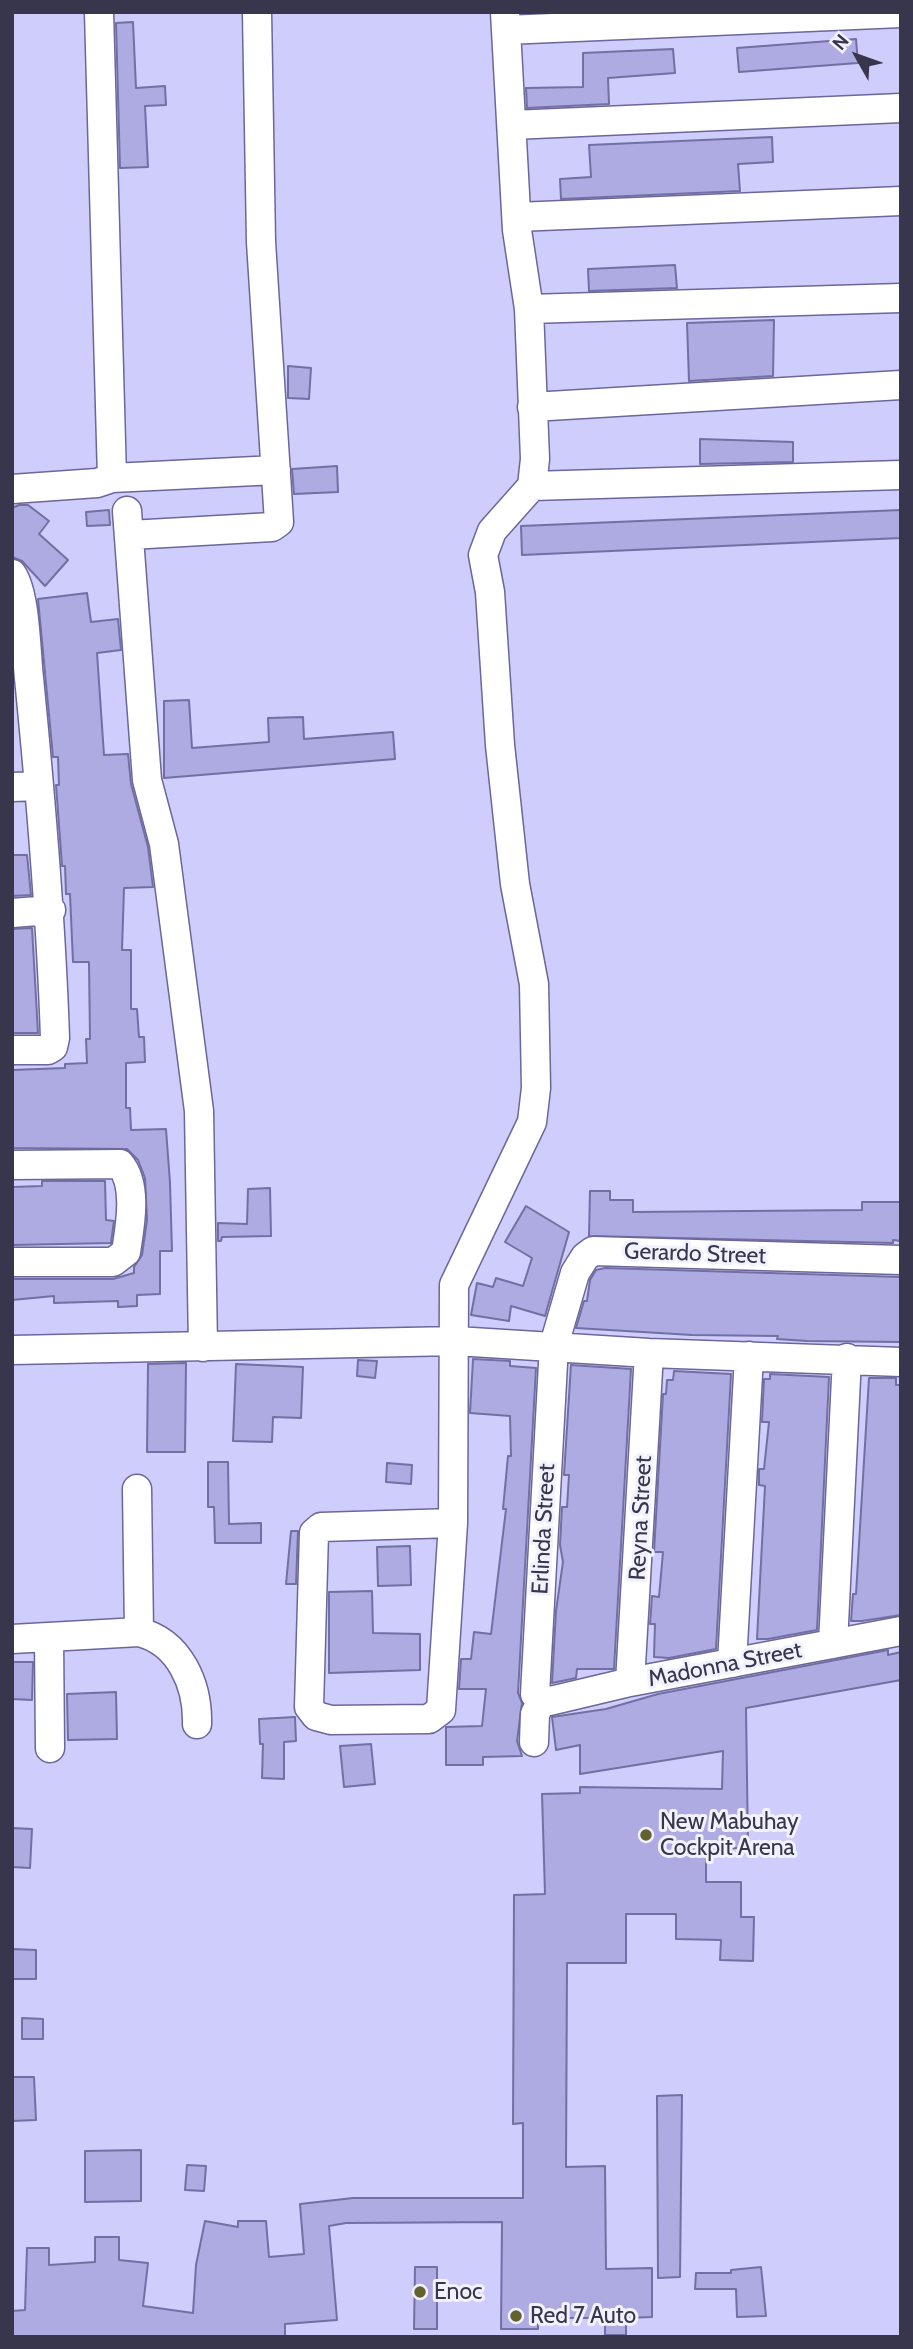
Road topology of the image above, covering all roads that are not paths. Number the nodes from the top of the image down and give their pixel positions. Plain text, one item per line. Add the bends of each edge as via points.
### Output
1 (99, 12) edge
2 (257, 12) edge
3 (901, 13) edge
4 (505, 21) edge
5 (901, 108) edge
6 (512, 125) junction
7 (901, 201) edge
8 (517, 217) junction
9 (901, 298) edge
10 (528, 309) junction
11 (901, 385) edge
12 (532, 407) junction
13 (276, 470) junction
14 (901, 475) edge
15 (112, 478) junction
16 (532, 486) junction
17 (12, 489) edge
18 (12, 574) edge
19 (20, 666) edge
20 (26, 786) edge
21 (51, 910) junction
22 (12, 913) edge
23 (12, 1050) edge
24 (12, 1165) edge
25 (901, 1261) edge
26 (12, 1262) edge
27 (456, 1341) junction
28 (554, 1345) junction
29 (203, 1347) junction
30 (12, 1350) edge
31 (649, 1353) junction
32 (749, 1356) junction
33 (847, 1358) junction
34 (901, 1362) edge
35 (137, 1489) dead end
36 (453, 1523) junction
37 (901, 1631) edge
38 (139, 1632) junction
39 (48, 1638) junction
40 (12, 1639) edge
41 (832, 1644) junction
42 (732, 1663) junction
43 (630, 1682) junction
44 (546, 1701) junction
45 (197, 1724) dead end
46 (534, 1742) dead end
47 (50, 1748) dead end

1 - 15 street
2 - 13 street via 261,242
3 - 4 street
4 - 6 street
5 - 6 street
6 - 8 street
7 - 8 street
8 - 10 street
9 - 10 street
10 - 12 street
11 - 12 street
12 - 16 street
13 - 15 street
13 - 29 street via 279,522 272,527 129,523 147,780 164,844 199,1111
14 - 16 street
15 - 17 street
16 - 27 street via 492,531 483,555 491,592 500,745 515,884 534,984 536,1088 532,1122 454,1285
18 - 19 street via 18,588
19 - 20 street
20 - 21 street
21 - 22 street
21 - 23 street via 53,1048
24 - 26 street via 120,1164 129,1175 130,1229 125,1254 113,1262
25 - 28 street, Gerardo Street via 593,1251 575,1273
27 - 28 street
27 - 29 street
27 - 36 street
28 - 31 street
28 - 44 street, Erlinda Street via 535,1694
29 - 30 street
31 - 32 street
31 - 43 street, Reyna Street
32 - 33 street
32 - 42 street
33 - 34 street
33 - 41 street
35 - 38 street
36 - 36 street via 441,1710 429,1719 331,1720 316,1716 309,1707 314,1533 321,1527
37 - 41 street, Madonna Street
38 - 39 street
38 - 45 street via 155,1636 177,1658 194,1690
39 - 40 street
39 - 47 street
41 - 42 street, Madonna Street
42 - 43 street, Madonna Street
43 - 44 street, Madonna Street
44 - 46 street via 535,1714

